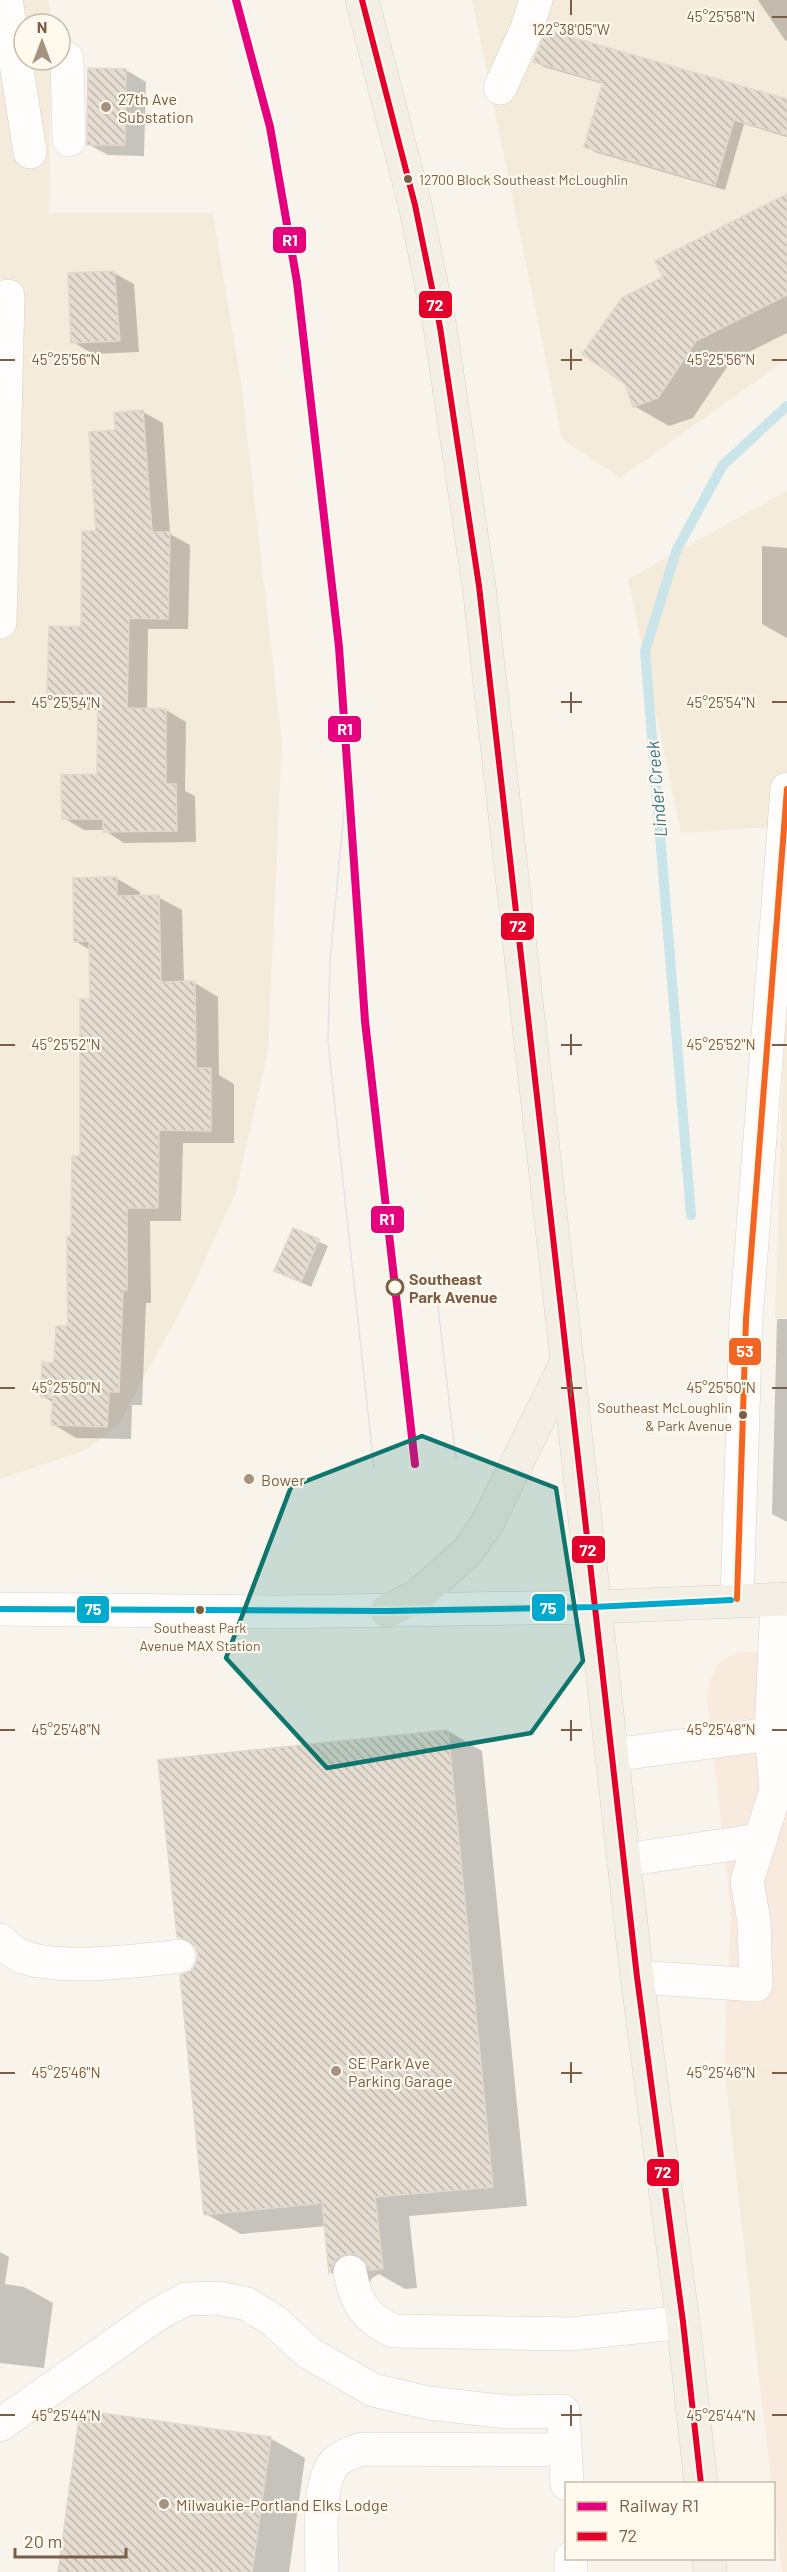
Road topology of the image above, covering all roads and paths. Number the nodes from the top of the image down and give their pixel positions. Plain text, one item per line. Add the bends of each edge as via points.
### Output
1 (6, 0) edge
2 (362, 0) edge
3 (536, 0) edge
4 (12, 24) edge
5 (21, 72) edge
6 (67, 72) edge
7 (500, 88) dead end
8 (69, 140) dead end
9 (30, 152) dead end
10 (8, 296) dead end
11 (0, 616) edge
12 (0, 622) edge
13 (787, 789) edge
14 (567, 1361) junction
15 (737, 1599) junction
16 (782, 1599) edge
17 (596, 1607) junction
18 (0, 1609) edge
19 (387, 1611) junction
20 (771, 1734) junction
21 (612, 1755) junction
22 (760, 1840) junction
23 (624, 1860) junction
24 (0, 1940) edge
25 (179, 1956) dead end
26 (637, 1977) junction
27 (350, 2272) dead end
28 (683, 2322) junction
29 (0, 2425) edge
30 (565, 2451) junction
31 (567, 2482) edge
32 (701, 2482) edge
33 (322, 2572) edge

1 - 4 street
2 - 14 main road via 415,205 454,411 503,784
3 - 7 street
5 - 9 street
6 - 8 street
10 - 11 street
11 - 12 street
13 - 15 street via 746,1319
14 - 17 main road
14 - 19 main road via 488,1522 468,1551 420,1594
15 - 16 main road
15 - 17 main road
16 - 20 street
17 - 19 street
17 - 21 main road
18 - 19 street
20 - 21 street
20 - 22 street via 776,1790
21 - 23 main road
22 - 23 street
22 - 26 street via 747,1881 756,1986
23 - 26 main road
24 - 25 street via 26,1958 68,1963
26 - 28 main road
27 - 28 street via 354,2294 364,2311 378,2324 394,2331 571,2334
28 - 32 main road
29 - 30 street via 158,2314 186,2299 218,2298 247,2304 273,2320 309,2353 373,2390 428,2403 508,2412 563,2411
30 - 31 street
30 - 33 street via 363,2449 348,2453 332,2466 324,2484

